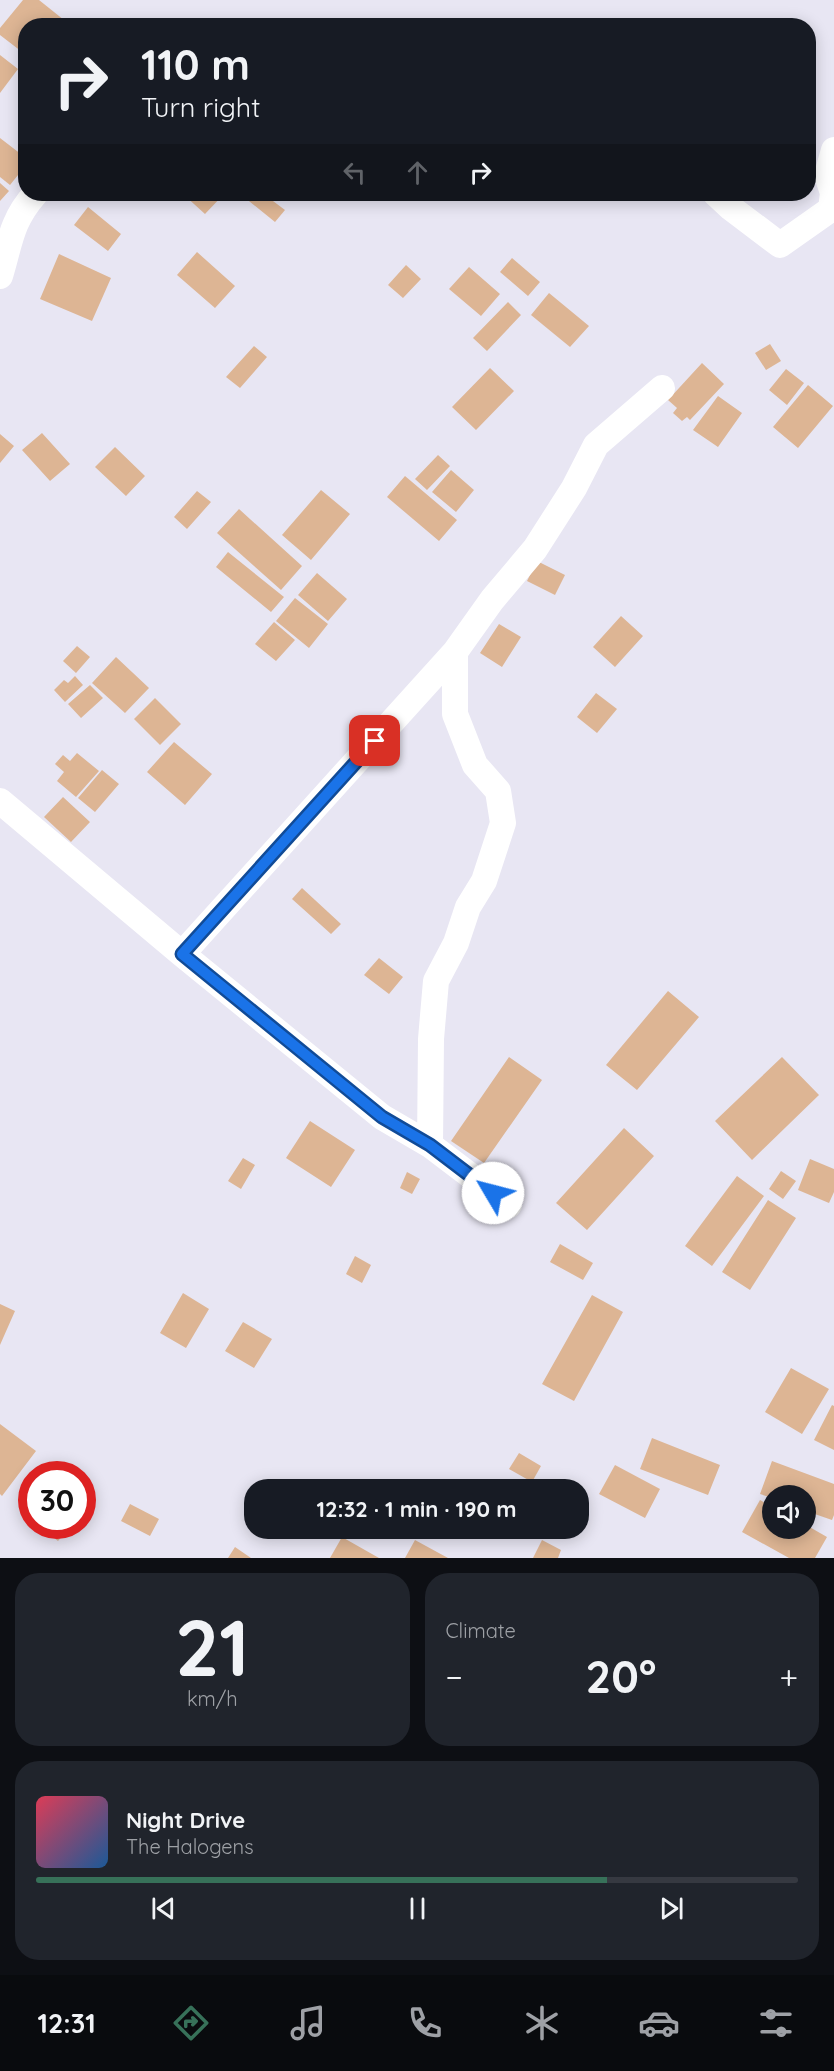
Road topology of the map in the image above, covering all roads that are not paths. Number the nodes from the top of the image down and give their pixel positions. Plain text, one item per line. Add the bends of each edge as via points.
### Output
1 (834, 150) edge
2 (28, 201) edge
3 (724, 201) edge
4 (832, 209) edge
5 (0, 276) edge
6 (662, 388) dead end
7 (455, 652) junction
8 (0, 801) edge
9 (182, 954) junction
10 (430, 1145) junction
11 (509, 1205) dead end

1 - 4 street via 827,175 833,193
2 - 5 street via 12,227
3 - 4 street via 780,245
6 - 7 street via 596,445 535,549
7 - 9 street
7 - 10 street via 455,714 475,765 498,791 502,823 484,881 468,907 456,943 436,981
8 - 9 street
9 - 10 street via 382,1117
10 - 11 street

